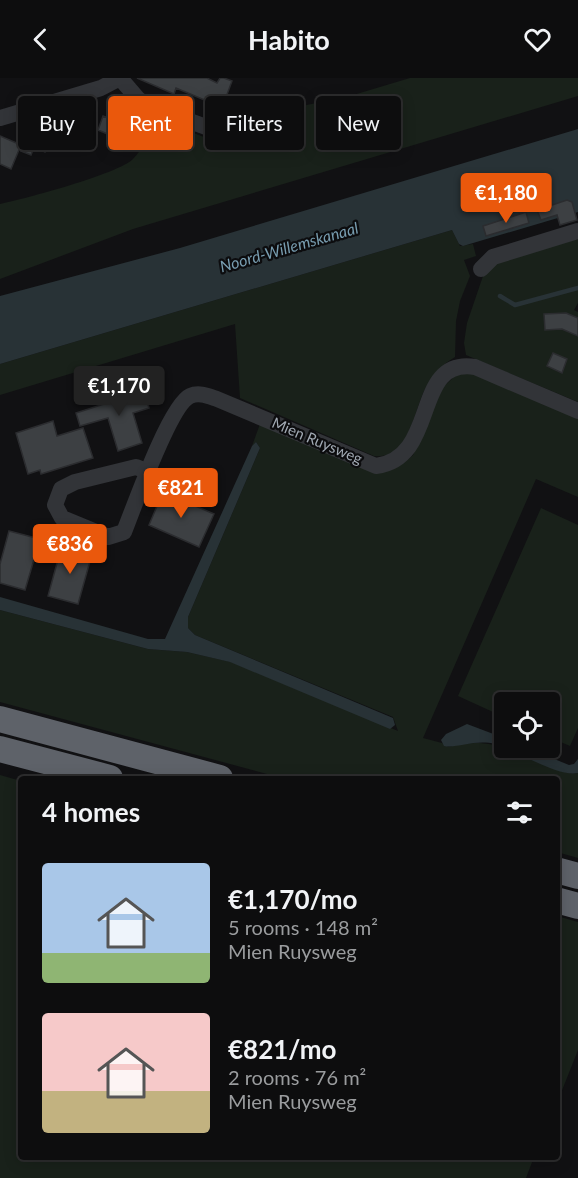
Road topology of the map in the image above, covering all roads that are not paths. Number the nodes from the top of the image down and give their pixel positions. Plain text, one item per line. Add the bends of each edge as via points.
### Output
1 (120, 78) edge
2 (0, 118) edge
3 (205, 127) edge
4 (578, 231) edge
5 (482, 269) dead end
6 (578, 411) edge
7 (149, 472) junction
8 (0, 718) edge
9 (0, 748) edge
10 (103, 776) edge
11 (213, 776) edge
12 (560, 871) edge
13 (578, 876) edge
14 (560, 901) edge
15 (578, 906) edge

1 - 2 street via 101,88
1 - 3 street via 146,105
4 - 5 street via 493,257
6 - 7 street, Mien Ruysweg via 476,367 451,368 439,379 409,449 388,465 376,466 202,394 180,403
7 - 7 street, Mien Ruysweg via 124,532 108,537 62,518 55,505 61,489 75,482 136,467
8 - 11 highway
9 - 10 highway
12 - 13 highway
14 - 15 highway

